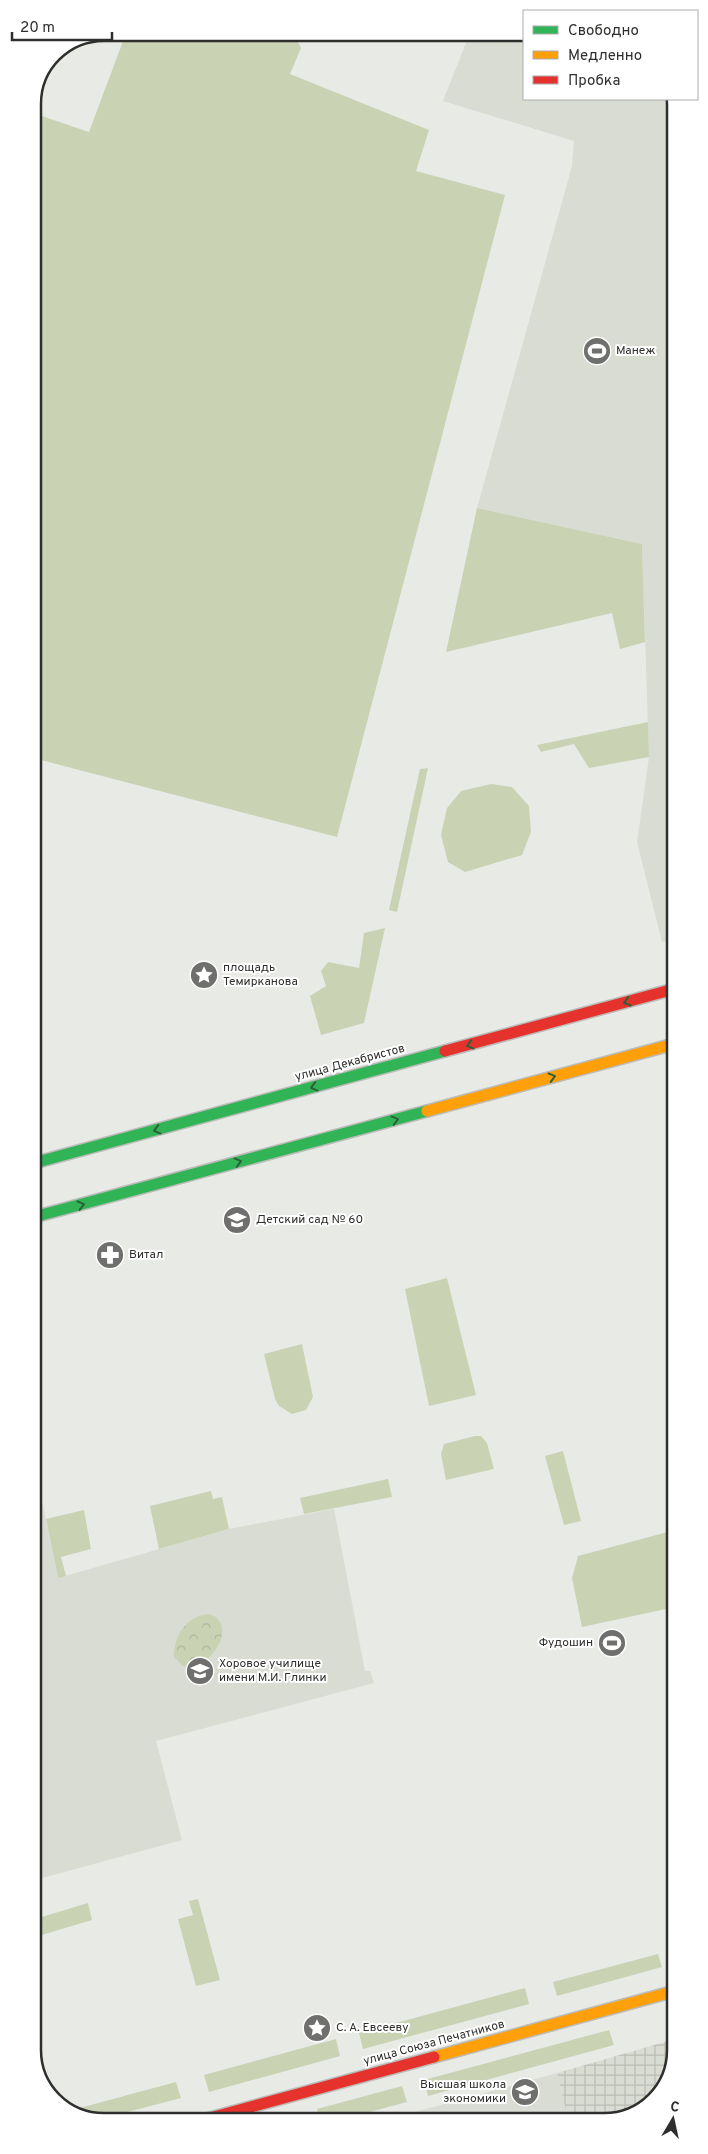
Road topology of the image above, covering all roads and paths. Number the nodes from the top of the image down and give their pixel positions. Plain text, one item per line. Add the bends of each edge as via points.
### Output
1 (667, 991) edge
2 (667, 1046) edge
3 (41, 1161) edge
4 (41, 1215) edge
5 (667, 1993) edge
6 (228, 2113) edge

1 -> 3 main road, улица Декабристов
4 -> 2 main road
5 - 6 main road, улица Союза Печатников

